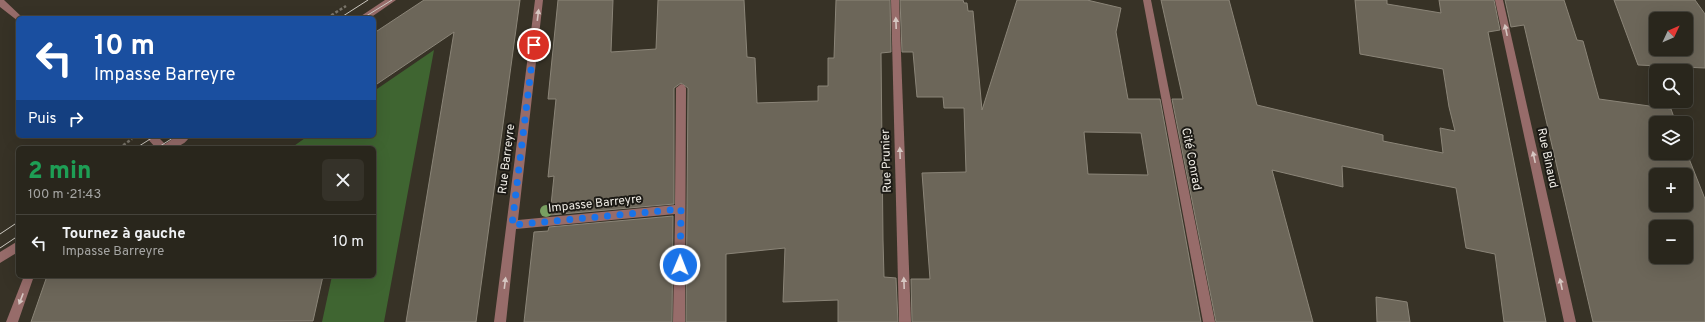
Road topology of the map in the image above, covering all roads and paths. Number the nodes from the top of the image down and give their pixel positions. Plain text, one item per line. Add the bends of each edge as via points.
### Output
1 (392, 0) edge
2 (539, 0) edge
3 (895, 0) edge
4 (1147, 0) edge
5 (1499, 0) edge
6 (0, 2) edge
7 (346, 6) dead end
8 (16, 16) edge
9 (330, 16) edge
10 (366, 16) edge
11 (681, 88) dead end
12 (132, 138) edge
13 (152, 138) edge
14 (182, 138) edge
15 (122, 146) edge
16 (161, 146) edge
17 (170, 146) edge
18 (681, 209) junction
19 (512, 225) junction
20 (16, 247) edge
21 (0, 258) edge
22 (28, 278) edge
23 (12, 322) edge
24 (500, 322) edge
25 (679, 322) edge
26 (905, 322) edge
27 (1209, 322) edge
28 (1570, 322) edge

1 - 10 street
19 -> 2 street, Rue Barreyre
26 -> 3 street, Rue Prunier
4 - 27 street, Cité Conrad
28 -> 5 street, Rue Binaud
6 - 8 street
7 - 9 path
11 - 18 street
12 - 15 path
13 - 16 street
14 - 17 street
18 - 19 street, Impasse Barreyre
18 - 25 street
24 -> 19 street, Rue Barreyre
20 - 21 street
22 -> 23 street

